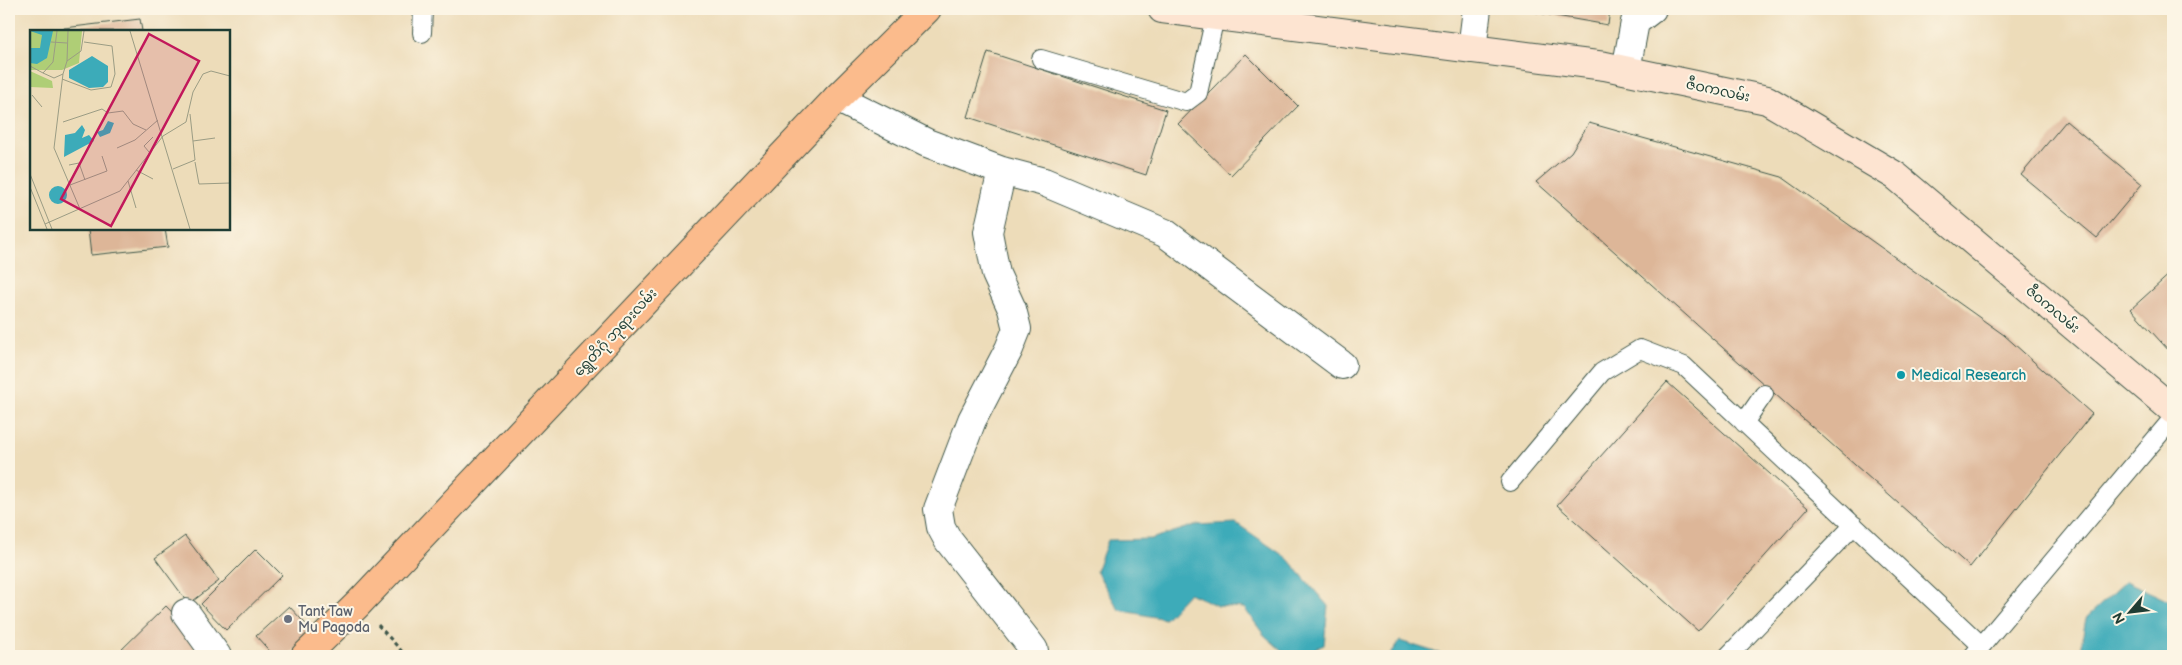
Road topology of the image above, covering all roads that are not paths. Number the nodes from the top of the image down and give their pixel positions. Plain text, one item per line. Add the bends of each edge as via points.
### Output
1 (423, 9) edge
2 (927, 9) edge
3 (1162, 9) edge
4 (1477, 9) edge
5 (1652, 9) edge
6 (1214, 16) junction
7 (422, 33) dead end
8 (1472, 49) junction
9 (1040, 59) dead end
10 (1626, 70) junction
11 (837, 98) junction
12 (1002, 171) junction
13 (1342, 364) dead end
14 (1764, 394) dead end
15 (2172, 409) edge
16 (1744, 422) junction
17 (1510, 482) dead end
18 (1854, 525) junction
19 (186, 613) dead end
20 (1977, 650) edge
21 (217, 656) edge
22 (304, 656) edge
23 (1034, 656) edge
24 (1728, 656) edge

1 - 7 lane
2 - 11 main road, ရွှေတိဂုံ ဘုရားလမ်း
3 - 6 main road, ဇီဝကလမ်း
4 - 8 street
5 - 10 street via 1635,22
6 - 8 main road, ဇီဝကလမ်း
6 - 9 lane via 1198,93 1186,102
8 - 10 main road, ဇီဝကလမ်း
10 - 15 main road, ဇီဝကလမ်း via 1767,100 1896,176
11 - 12 street via 927,143
11 - 22 main road, ရွှေတိဂုံ ဘုရားလမ်း via 358,604
12 - 13 street via 1044,182 1165,233
12 - 23 street via 988,232 996,274 1012,308 1017,329 972,420 938,509 941,527 948,540 1034,650
14 - 16 lane
15 - 20 lane
16 - 17 lane via 1684,366 1640,349 1602,372
16 - 18 lane
18 - 20 lane
18 - 24 lane
19 - 21 street

